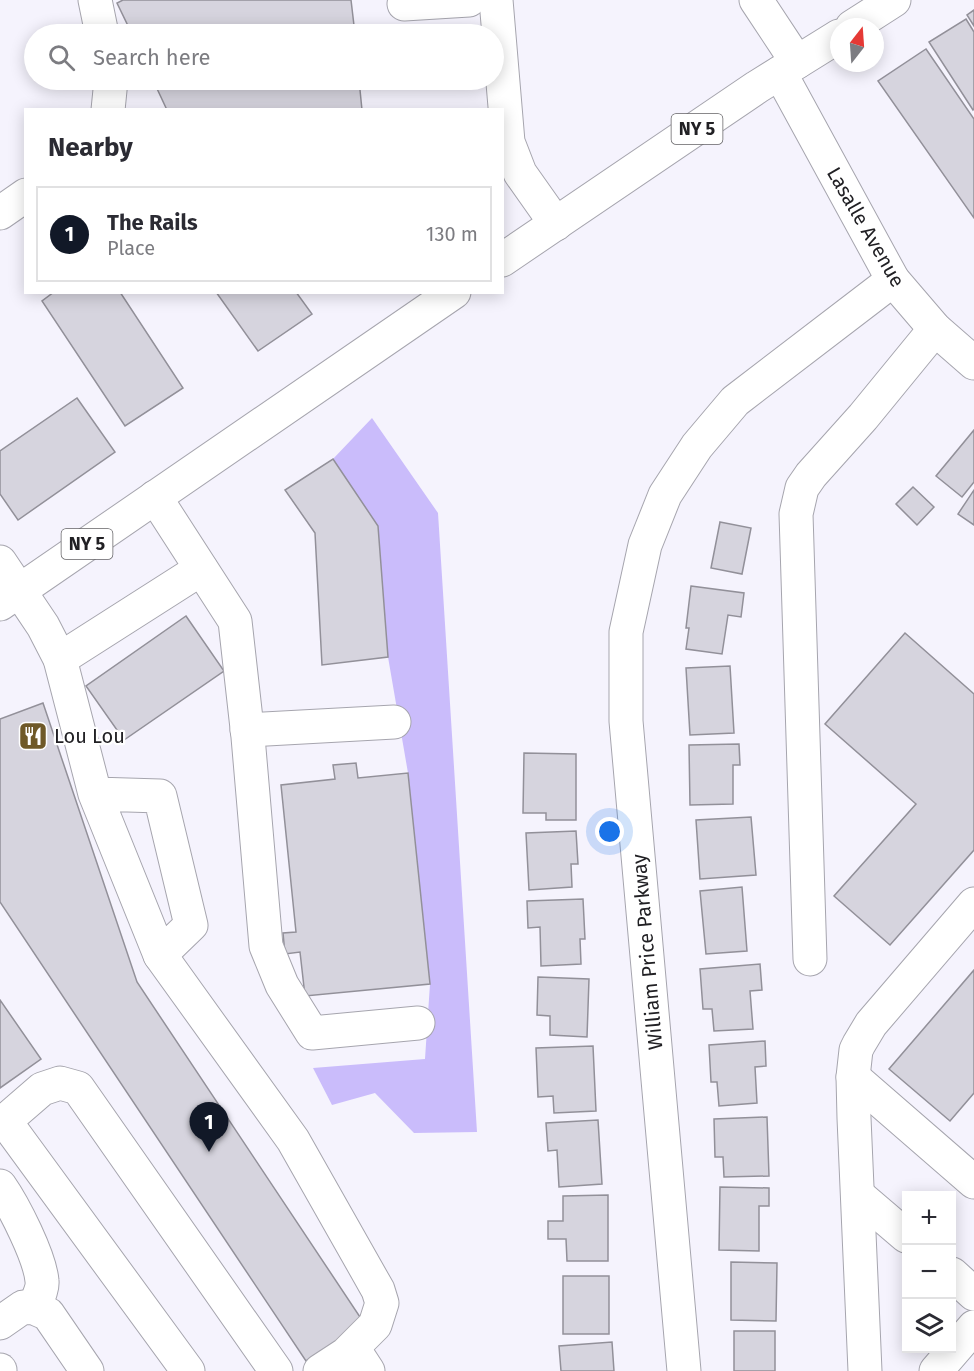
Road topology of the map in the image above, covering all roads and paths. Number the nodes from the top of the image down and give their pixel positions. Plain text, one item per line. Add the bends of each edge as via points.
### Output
1 (95, 0) edge
2 (469, 0) edge
3 (496, 0) edge
4 (756, 0) edge
5 (894, 0) edge
6 (404, 4) dead end
7 (866, 18) edge
8 (100, 24) edge
9 (498, 24) edge
10 (830, 42) edge
11 (789, 68) junction
12 (110, 90) edge
13 (504, 90) edge
14 (108, 108) edge
15 (24, 196) edge
16 (0, 213) edge
17 (556, 224) junction
18 (504, 259) edge
19 (893, 280) junction
20 (451, 294) edge
21 (935, 329) junction
22 (974, 363) edge
23 (155, 497) junction
24 (0, 562) edge
25 (201, 569) junction
26 (10, 597) edge
27 (60, 659) junction
28 (394, 722) dead end
29 (247, 730) junction
30 (94, 794) junction
31 (974, 904) edge
32 (159, 955) junction
33 (810, 959) dead end
34 (418, 1023) dead end
35 (853, 1077) junction
36 (2, 1119) edge
37 (973, 1179) edge
38 (4, 1193) edge
39 (858, 1195) junction
40 (902, 1233) edge
41 (956, 1278) edge
42 (974, 1294) edge
43 (34, 1308) junction
44 (0, 1323) edge
45 (974, 1327) edge
46 (360, 1360) edge
47 (87, 1371) edge
48 (188, 1371) edge
49 (276, 1371) edge
50 (321, 1371) edge
51 (684, 1371) edge
52 (865, 1371) edge
53 (936, 1371) edge

1 - 8 street
2 - 6 street
3 - 9 street
4 - 11 street, Lasalle Avenue
5 - 7 street
10 - 11 street, NY 5
11 - 17 street, NY 5
11 - 19 street, Lasalle Avenue
12 - 14 street
13 - 17 street via 508,142 520,173
15 - 16 street
17 - 18 street, NY 5
19 - 21 street, Lasalle Avenue
19 - 51 street, William Price Parkway via 735,401 697,446 665,495 645,545 626,632 626,721
20 - 23 street, NY 5
21 - 22 street, Lasalle Avenue
21 - 33 street via 811,475 802,488 796,514
23 - 25 street
23 - 26 street, NY 5
24 - 26 street
25 - 27 street
25 - 29 street via 235,621
26 - 27 street via 43,626
27 - 30 street
28 - 29 street
29 - 34 street via 266,946 282,985 312,1033
30 - 32 street
30 - 32 street via 160,796 191,925
31 - 35 street via 871,1024 856,1050
32 - 46 street via 293,1140 378,1290 382,1303
35 - 37 street
35 - 39 street
36 - 48 street
36 - 49 street via 42,1089 60,1083 78,1088
38 - 43 street via 37,1258 42,1283
39 - 40 street
39 - 52 street
41 - 42 street
43 - 44 street via 23,1307
43 - 47 street via 48,1314
45 - 53 street
46 - 50 street

